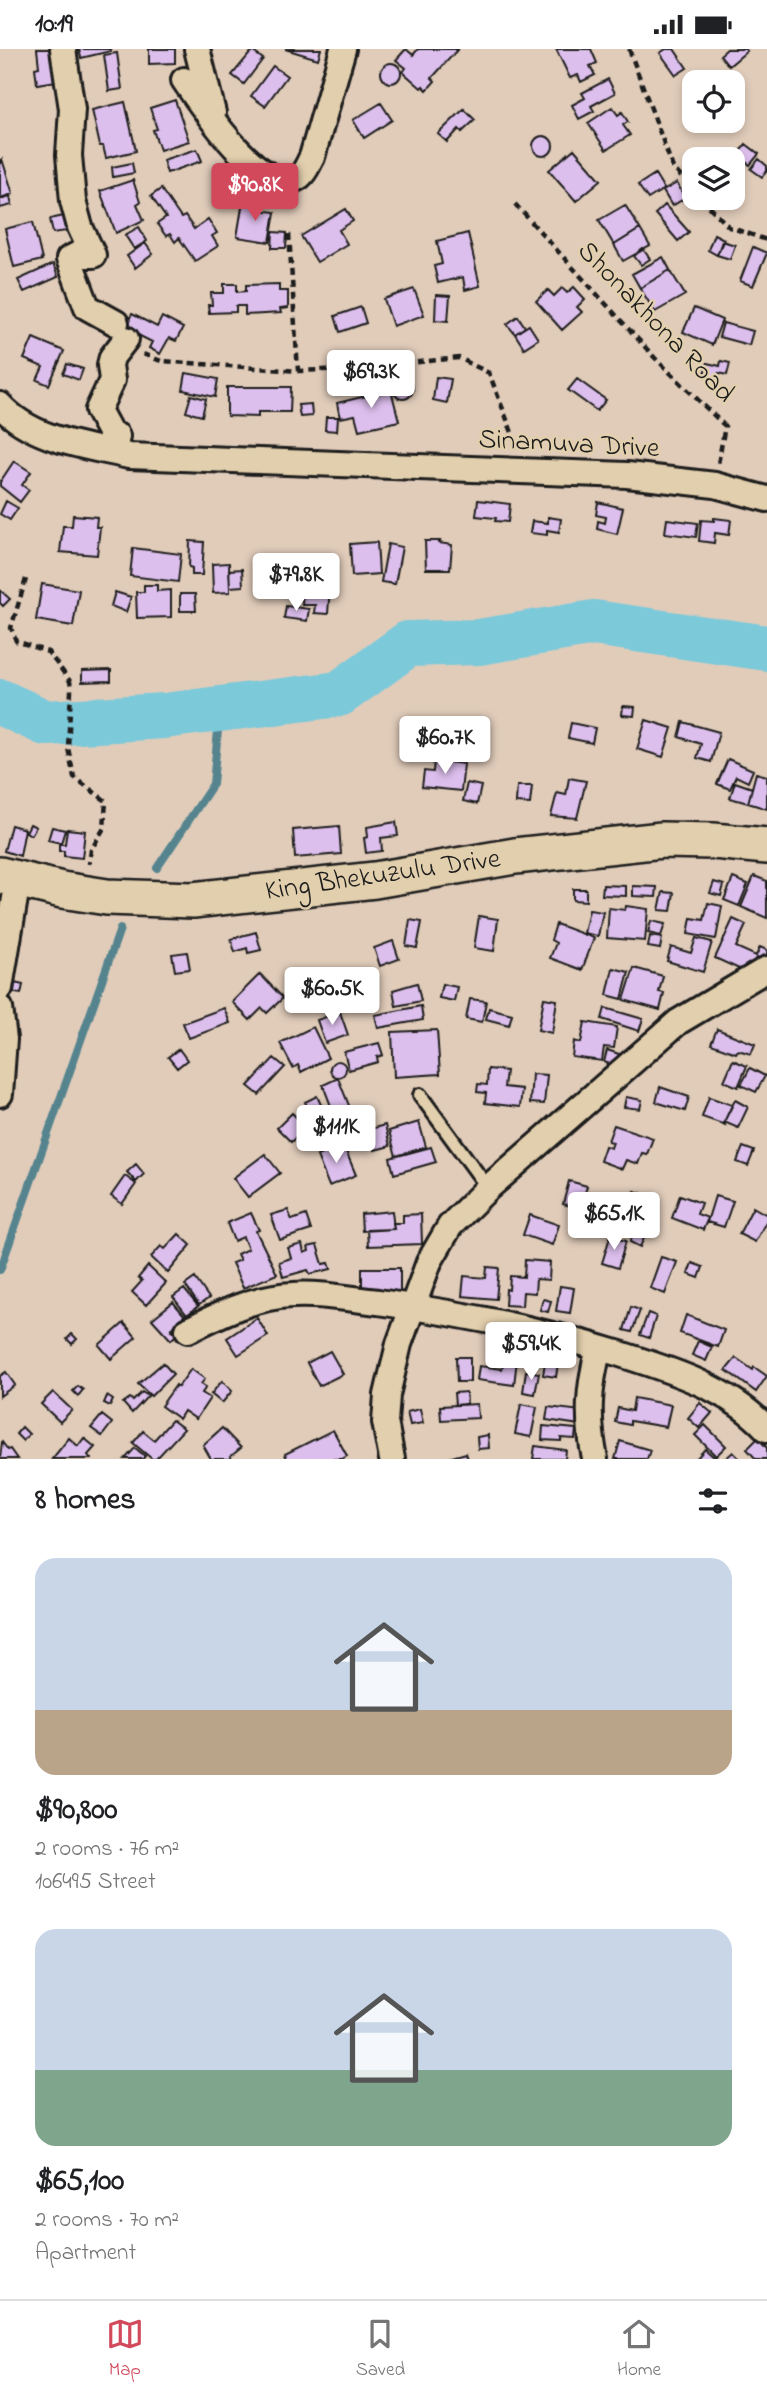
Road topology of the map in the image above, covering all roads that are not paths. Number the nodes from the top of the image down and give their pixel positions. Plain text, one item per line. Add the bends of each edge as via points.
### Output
1 (63, 49) edge
2 (197, 49) edge
3 (343, 49) edge
4 (184, 81) dead end
5 (216, 127) junction
6 (0, 405) edge
7 (114, 452) junction
8 (767, 499) edge
9 (767, 846) edge
10 (9, 878) edge
11 (767, 969) edge
12 (0, 988) edge
13 (0, 1008) edge
14 (0, 1094) edge
15 (420, 1095) dead end
16 (488, 1188) junction
17 (411, 1307) junction
18 (188, 1330) dead end
19 (599, 1348) junction
20 (767, 1429) edge
21 (392, 1459) edge
22 (595, 1459) edge

1 - 7 street via 72,109 73,201 93,255 69,259 87,307 121,331 110,365 111,380 98,409 111,434 117,436
2 - 5 street
3 - 5 street via 312,157 299,177 282,179 262,170
4 - 5 street
6 - 7 street, Sinamuva Drive via 33,430
7 - 8 street, Sinamuva Drive via 204,460 627,475 715,485
9 - 10 street, King Bhekuzulu Drive via 662,840 515,856 375,880 233,897 153,899 85,893
10 - 12 street
11 - 16 street via 678,1022
13 - 14 street via 4,1039
15 - 16 lane
16 - 17 street via 440,1241
17 - 18 street via 277,1296
17 - 19 street
17 - 21 street via 387,1395 385,1422
19 - 20 street via 717,1391
19 - 22 street via 589,1390

